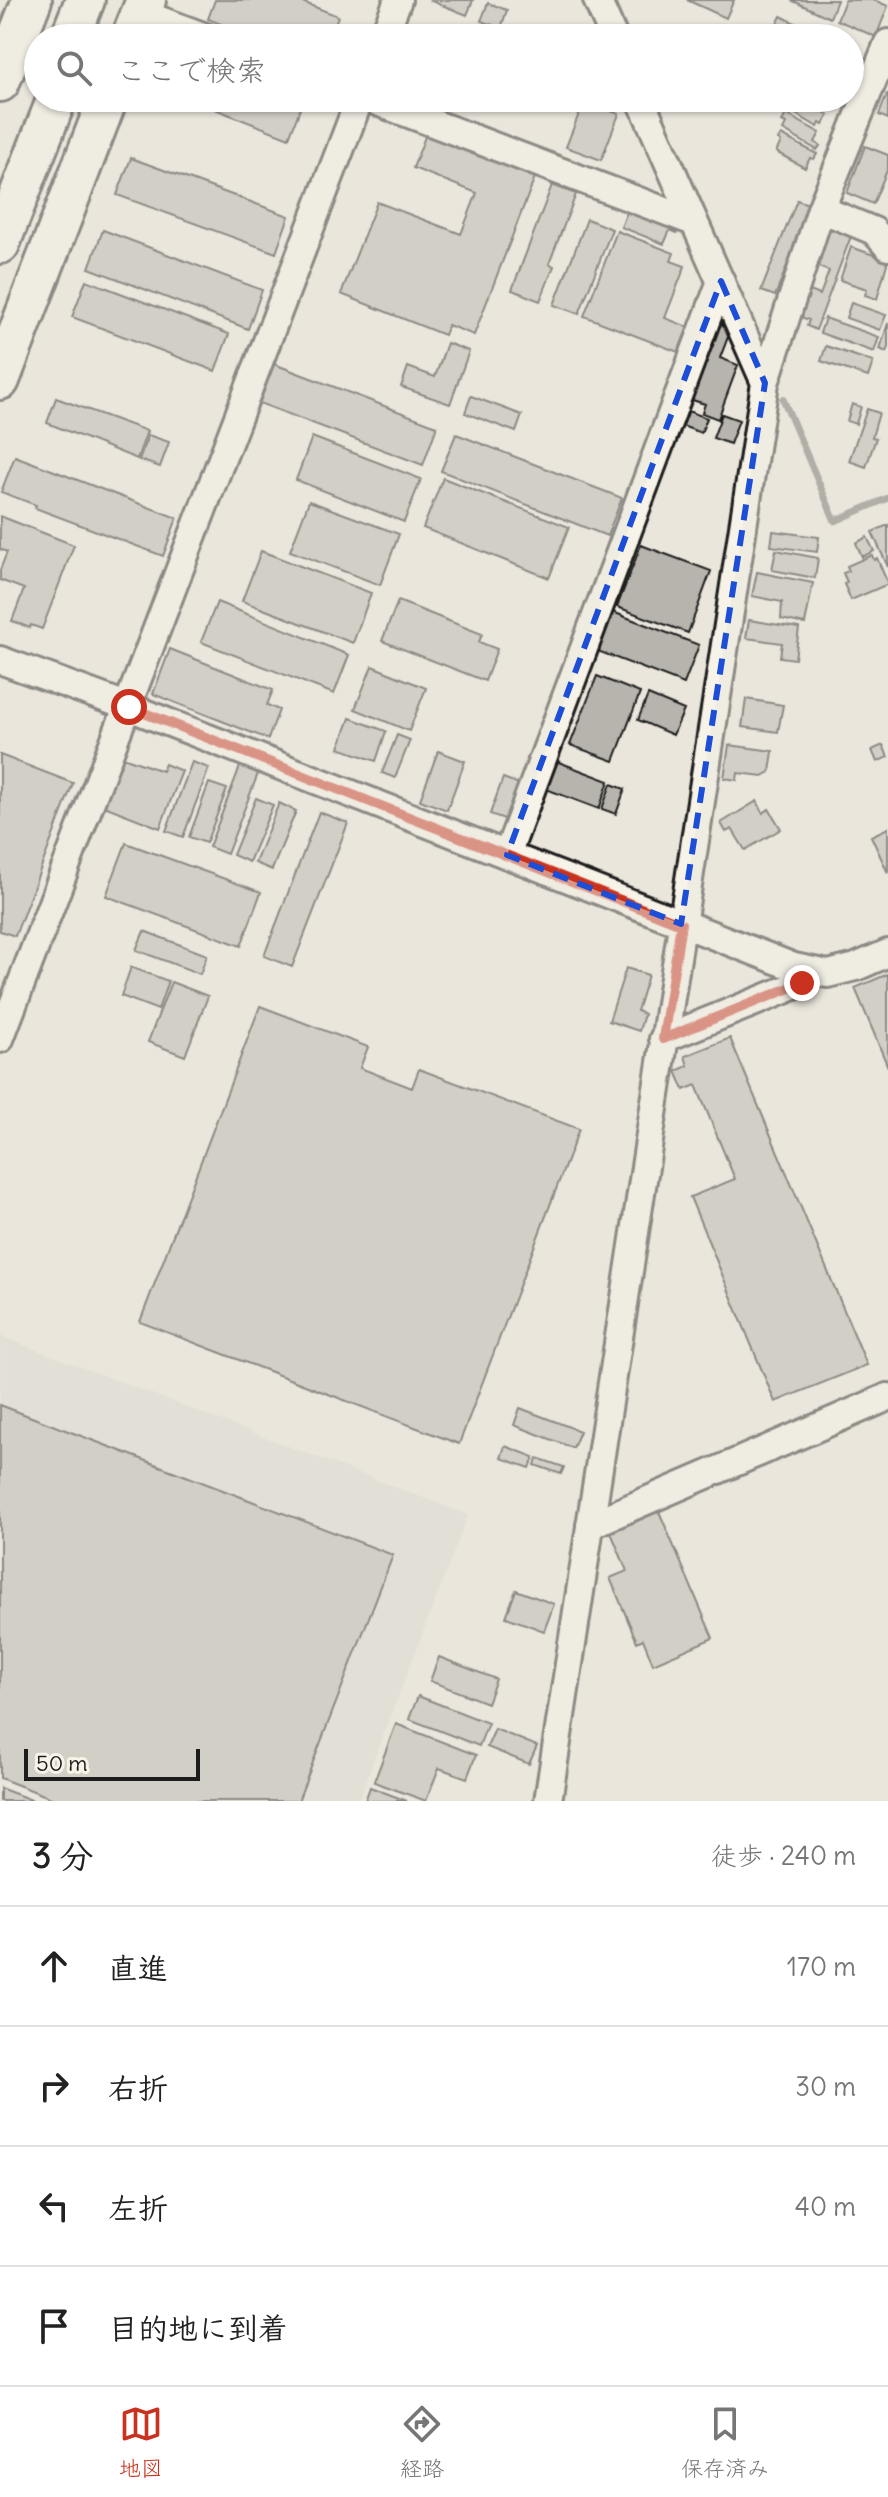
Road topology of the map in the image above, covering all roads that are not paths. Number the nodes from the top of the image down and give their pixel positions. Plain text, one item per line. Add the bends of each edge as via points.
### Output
1 (13, 0) edge
2 (32, 0) edge
3 (85, 0) edge
4 (94, 0) edge
5 (398, 0) edge
6 (597, 0) edge
7 (139, 17) edge
8 (76, 24) edge
9 (85, 24) edge
10 (162, 24) edge
11 (389, 24) edge
12 (608, 24) edge
13 (0, 33) edge
14 (885, 58) edge
15 (0, 82) edge
16 (864, 108) edge
17 (42, 112) edge
18 (52, 112) edge
19 (103, 112) edge
20 (355, 112) edge
21 (404, 112) edge
22 (646, 112) edge
23 (862, 112) edge
24 (821, 209) junction
25 (0, 219) edge
26 (694, 222) junction
27 (0, 244) edge
28 (888, 247) edge
29 (721, 281) junction
30 (0, 380) edge
31 (765, 383) junction
32 (0, 660) edge
33 (129, 707) junction
34 (507, 855) junction
35 (681, 924) junction
36 (888, 953) edge
37 (802, 983) dead end
38 (0, 1039) edge
39 (663, 1039) junction
40 (888, 1397) edge
41 (590, 1525) junction
42 (548, 1801) edge

1 - 13 highway
2 - 15 highway
3 - 8 highway
4 - 9 highway
5 - 11 street
6 - 12 street
7 - 10 street
14 - 16 street
17 - 25 highway
18 - 27 highway
19 - 30 highway
20 - 33 street
21 - 26 street
22 - 26 street
23 - 24 street
24 - 28 street via 874,231
24 - 31 street
26 - 29 street
29 - 31 street
29 - 34 street
31 - 35 street
32 - 33 street
33 - 34 street
33 - 38 street
34 - 35 street
35 - 36 street via 794,967 828,974
35 - 39 street
37 - 39 street
39 - 41 street
40 - 41 street
41 - 42 street

